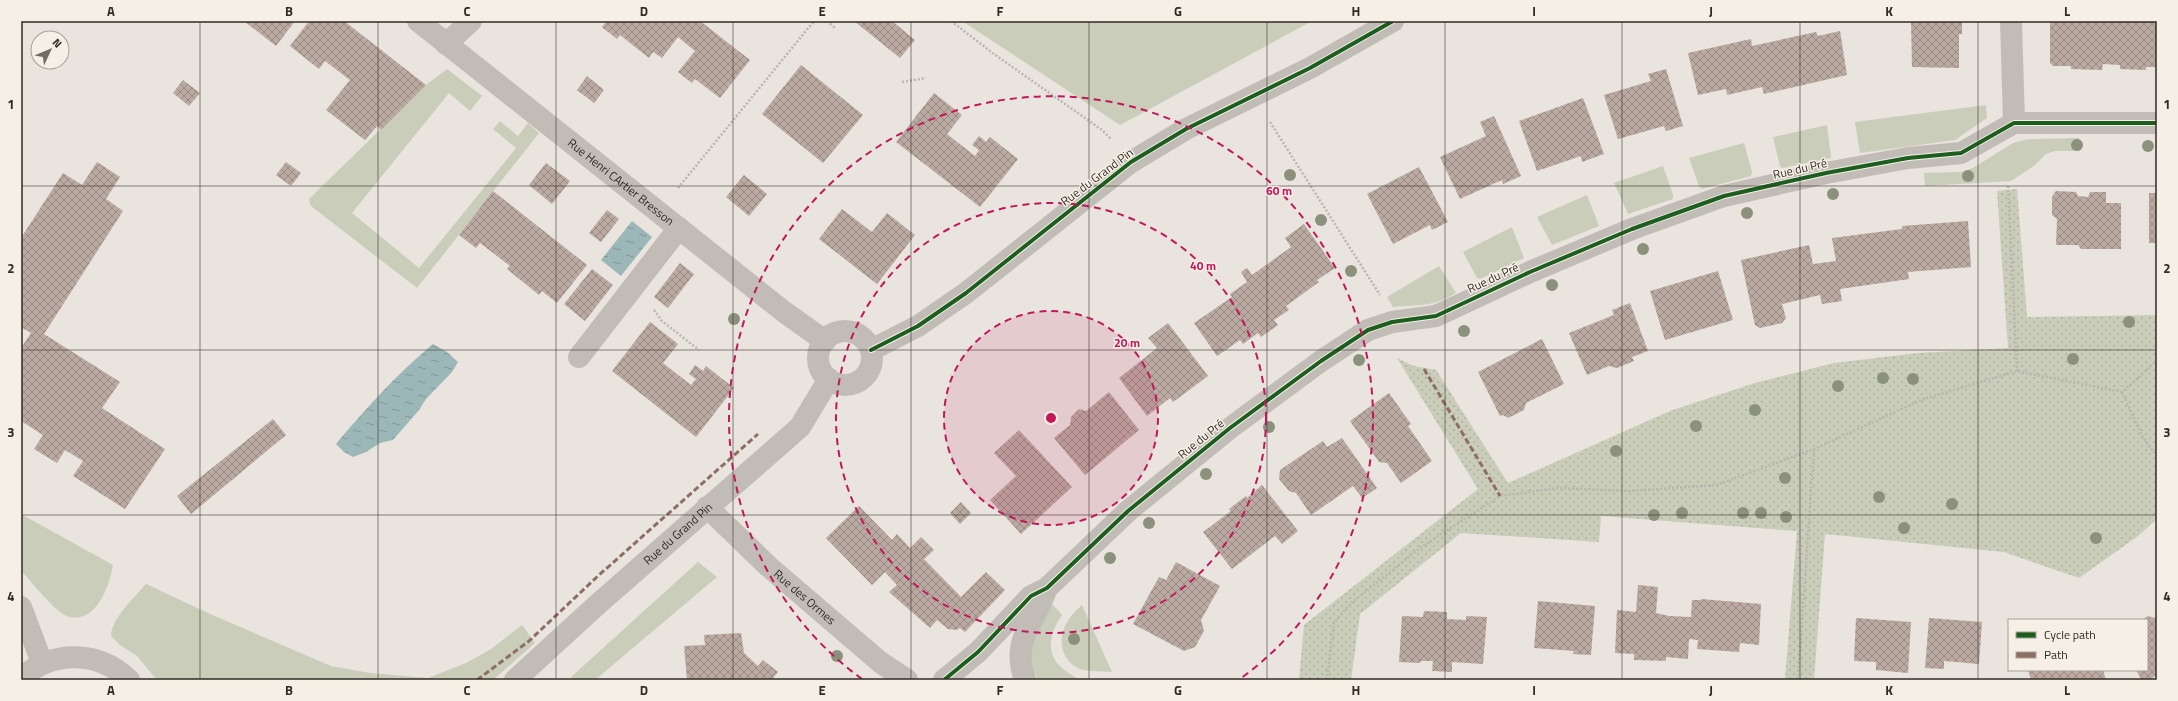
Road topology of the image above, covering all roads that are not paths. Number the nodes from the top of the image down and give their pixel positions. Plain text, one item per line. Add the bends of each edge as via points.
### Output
1 (418, 21) edge
2 (471, 21) edge
3 (1392, 21) edge
4 (2011, 21) edge
5 (446, 44) junction
6 (2014, 123) junction
7 (2157, 124) edge
8 (679, 228) junction
9 (825, 341) junction
10 (871, 350) junction
11 (578, 357) dead end
12 (830, 379) junction
13 (707, 507) junction
14 (1047, 588) junction
15 (21, 608) edge
16 (42, 663) junction
17 (21, 678) edge
18 (129, 680) edge
19 (515, 680) edge
20 (908, 680) edge
21 (944, 680) edge
22 (1025, 680) edge

1 - 5 street, Rue Henri CArtier Bresson
2 - 5 street
3 - 10 street, Rue du Grand Pin via 1310,68 1186,129 1131,162 966,293 918,326
4 - 6 street
5 - 8 street, Rue Henri CArtier Bresson
6 - 7 street
6 - 14 street, Rue du Pré via 1961,154 1908,158 1724,196 1632,229 1530,272 1436,316 1392,322 1368,330 1321,361 1218,438 1128,511
8 - 9 street, Rue Henri CArtier Bresson
8 - 11 street
9 - 10 street via 832,334 850,331 867,341
9 - 12 street via 818,357 819,366
10 - 12 street via 870,368 865,377 857,382 838,384
12 - 13 street, Rue du Grand Pin via 800,427
13 - 19 street, Rue du Grand Pin
13 - 20 street, Rue des Ormes via 780,576 880,662
14 - 21 street, Rue du Pré via 1031,596 978,652
14 - 22 street, Rue du Pré via 1040,606 1025,630 1021,659
15 - 16 street
16 - 17 street
16 - 18 street via 62,657 82,657 112,666

